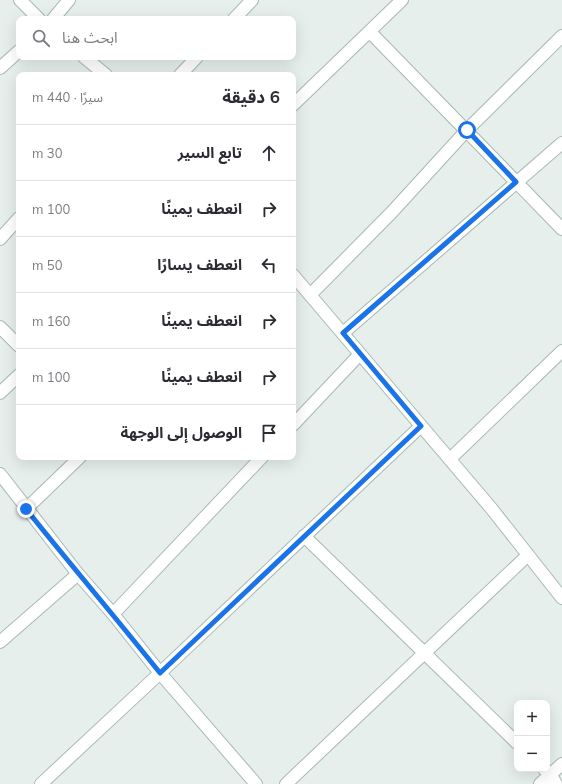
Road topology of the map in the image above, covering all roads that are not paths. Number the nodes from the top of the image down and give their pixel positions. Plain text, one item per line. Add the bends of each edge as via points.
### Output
1 (20, 0) edge
2 (69, 0) edge
3 (252, 0) edge
4 (402, 0) edge
5 (36, 16) edge
6 (56, 16) edge
7 (237, 16) edge
8 (370, 32) junction
9 (562, 36) edge
10 (16, 54) edge
11 (88, 60) edge
12 (194, 60) edge
13 (0, 68) edge
14 (102, 72) edge
15 (183, 72) edge
16 (296, 102) edge
17 (467, 130) junction
18 (562, 143) edge
19 (516, 182) junction
20 (16, 221) edge
21 (562, 229) edge
22 (0, 239) edge
23 (296, 279) edge
24 (310, 295) junction
25 (0, 327) edge
26 (343, 333) junction
27 (16, 343) edge
28 (562, 351) edge
29 (360, 354) junction
30 (16, 378) edge
31 (0, 393) edge
32 (296, 422) edge
33 (421, 426) junction
34 (450, 459) junction
35 (77, 460) edge
36 (259, 460) edge
37 (0, 474) edge
38 (26, 509) junction
39 (304, 536) junction
40 (528, 555) junction
41 (78, 574) junction
42 (562, 598) edge
43 (113, 614) junction
44 (0, 642) edge
45 (423, 653) junction
46 (160, 673) junction
47 (514, 740) edge
48 (562, 764) edge
49 (550, 776) edge
50 (41, 784) edge
51 (256, 784) edge
52 (286, 784) edge
53 (540, 784) edge

1 - 5 street
2 - 6 street
3 - 7 street
4 - 8 street
8 - 16 street
8 - 17 street
9 - 17 street
10 - 13 street
11 - 14 street
12 - 15 street
17 - 19 street
17 - 24 street via 392,212
18 - 19 street
19 - 21 street
19 - 26 street
20 - 22 street
23 - 24 street
24 - 26 street
25 - 27 street
26 - 29 street
28 - 34 street
29 - 32 street
29 - 33 street
30 - 31 street
33 - 34 street
33 - 39 street
34 - 40 street
35 - 38 street
36 - 43 street
37 - 38 street
38 - 41 street
39 - 45 street
39 - 46 street
40 - 42 street
40 - 45 street
41 - 43 street
41 - 44 street
43 - 46 street
45 - 47 street
45 - 52 street
46 - 50 street
46 - 51 street
48 - 49 street
49 - 53 street

